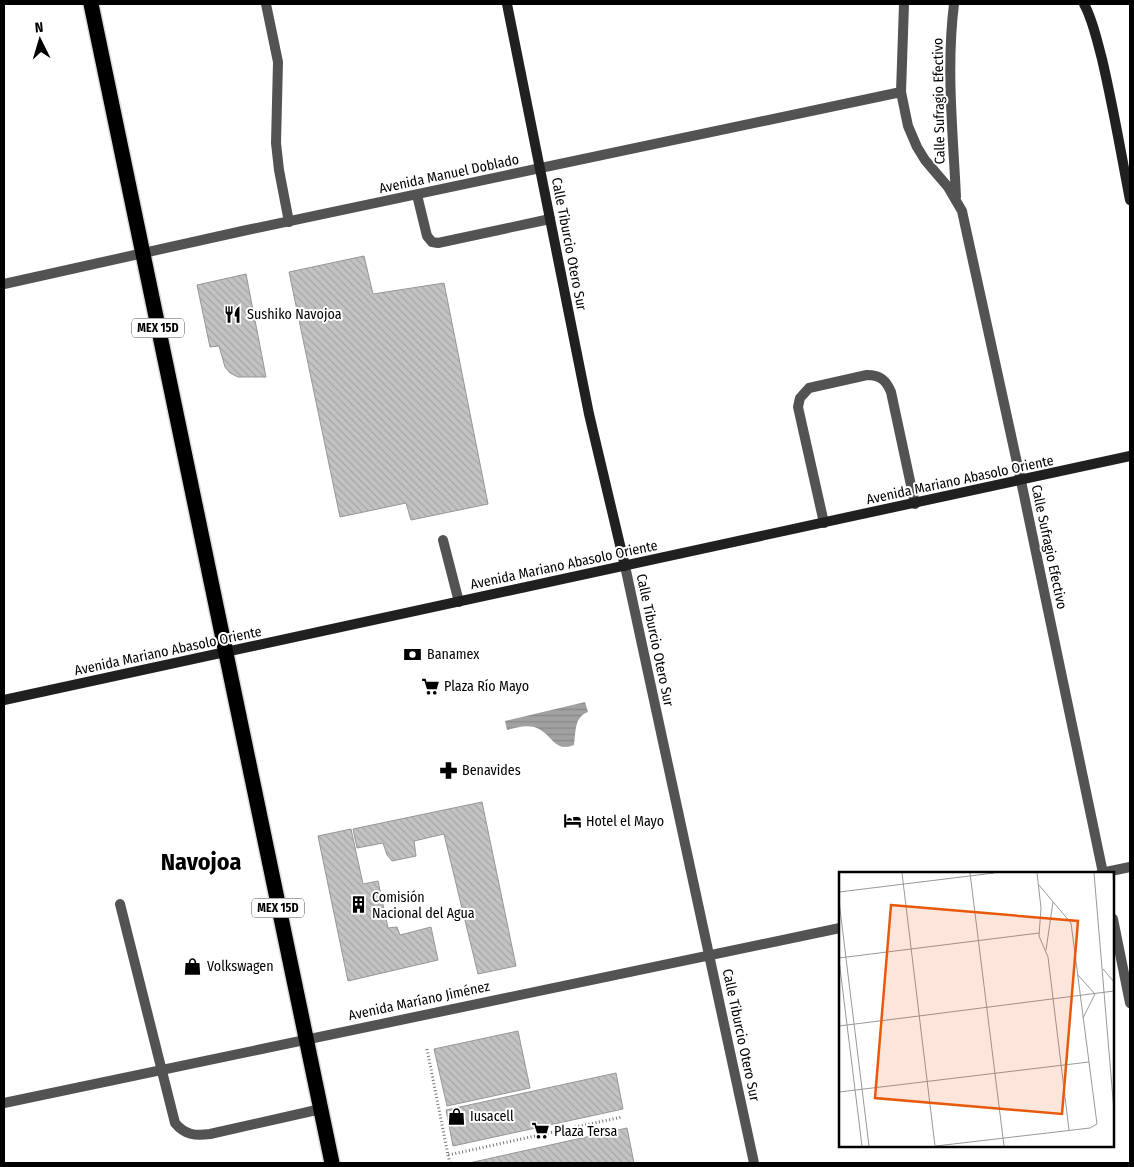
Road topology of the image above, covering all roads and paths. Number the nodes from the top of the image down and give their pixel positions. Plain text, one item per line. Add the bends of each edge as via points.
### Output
1 (91, 4) edge
2 (266, 4) edge
3 (507, 4) edge
4 (904, 4) edge
5 (954, 4) edge
6 (1084, 4) edge
7 (901, 92) junction
8 (540, 169) junction
9 (417, 195) junction
10 (956, 198) junction
11 (1130, 200) edge
12 (550, 219) junction
13 (289, 222) junction
14 (142, 253) junction
15 (4, 284) edge
16 (1130, 456) edge
17 (1022, 481) junction
18 (915, 504) junction
19 (824, 523) junction
20 (443, 540) dead end
21 (625, 566) junction
22 (459, 602) junction
23 (226, 652) junction
24 (4, 700) edge
25 (1130, 867) edge
26 (1102, 872) edge
27 (1107, 872) edge
28 (120, 904) dead end
29 (1114, 924) edge
30 (839, 928) edge
31 (709, 955) junction
32 (1130, 1003) edge
33 (306, 1039) junction
34 (427, 1049) dead end
35 (162, 1069) junction
36 (4, 1102) edge
37 (320, 1108) junction
38 (622, 1117) dead end
39 (448, 1155) junction
40 (332, 1163) edge
41 (450, 1163) edge
42 (754, 1163) edge

1 - 14 highway, MEX 15D
2 - 13 street via 278,62 276,143
3 - 8 street, Calle Tiburcio Otero Sur
4 - 7 street, Calle Sufragio Efectivo
5 - 10 street, Calle Sufragio Efectivo via 951,96
6 - 11 street via 1098,42
7 - 8 street, Avenida Manuel Doblado
7 - 10 street, Calle Sufragio Efectivo via 908,126 917,147
8 - 9 street, Avenida Manuel Doblado
8 - 12 street, Calle Tiburcio Otero Sur
9 - 12 street via 427,236 432,242
9 - 13 street, Avenida Manuel Doblado
10 - 17 street, Calle Sufragio Efectivo via 962,211
12 - 21 street, Calle Tiburcio Otero Sur via 589,414
13 - 14 street, Avenida Manuel Doblado
14 - 15 street, Avenida Manuel Doblado
14 - 23 highway, MEX 15D
16 - 17 street, Avenida Mariano Abasolo Oriente
17 - 18 street, Avenida Mariano Abasolo Oriente
17 - 26 street, Calle Sufragio Efectivo
18 - 19 street, Avenida Mariano Abasolo Oriente
18 - 19 street via 891,392 882,378 867,375 809,388 800,398 798,407
19 - 21 street, Avenida Mariano Abasolo Oriente
20 - 22 street
21 - 22 street, Avenida Mariano Abasolo Oriente
21 - 31 street, Calle Tiburcio Otero Sur
22 - 23 street, Avenida Mariano Abasolo Oriente
23 - 24 street, Avenida Mariano Abasolo Oriente
23 - 33 highway, MEX 15D
25 - 27 street
28 - 35 street
29 - 32 street
30 - 31 street, Avenida Maríano Jiménez
31 - 33 street, Avenida Maríano Jiménez
31 - 42 street, Calle Tiburcio Otero Sur
33 - 35 street, Avenida Maríano Jiménez
33 - 37 highway, MEX 15D
34 - 39 path
35 - 36 street, Avenida Maríano Jiménez
35 - 37 street via 175,1123 188,1134 210,1134
37 - 40 highway, MEX 15D
38 - 39 path
39 - 41 path

